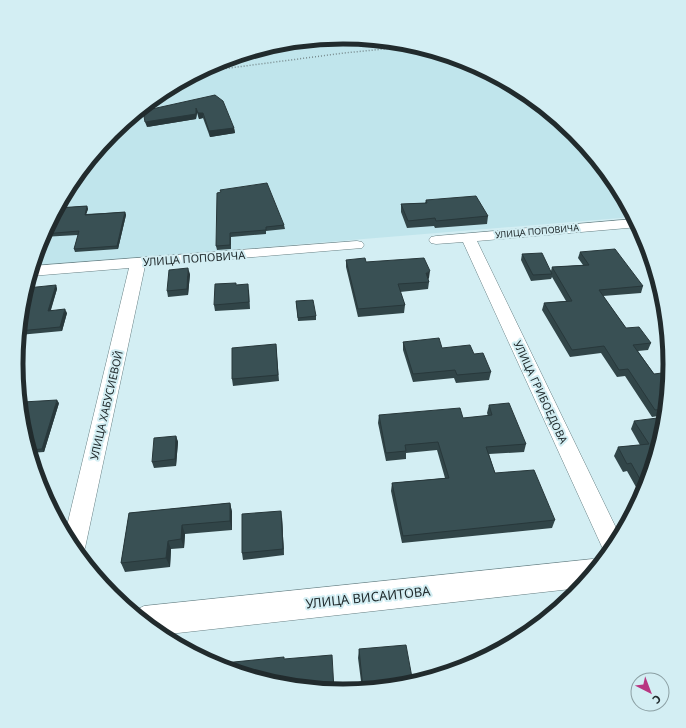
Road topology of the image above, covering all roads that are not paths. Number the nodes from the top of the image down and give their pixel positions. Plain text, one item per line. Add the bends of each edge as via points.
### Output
1 (631, 224) edge
2 (468, 237) junction
3 (436, 240) dead end
4 (357, 245) dead end
5 (138, 262) junction
6 (37, 270) edge
7 (75, 539) edge
8 (610, 540) edge
9 (585, 574) edge
10 (151, 620) edge

1 - 2 street, УЛИЦА ПОПОВИЧА
2 - 3 street, УЛИЦА ПОПОВИЧА
2 - 8 street, УЛИЦА ГРИБОЕДОВА
4 - 5 street, УЛИЦА ПОПОВИЧА
5 - 6 street, УЛИЦА ПОПОВИЧА
5 - 7 street, УЛИЦА ХАБУСИЕВОЙ
9 - 10 main road, УЛИЦА ВИСАИТОВА

